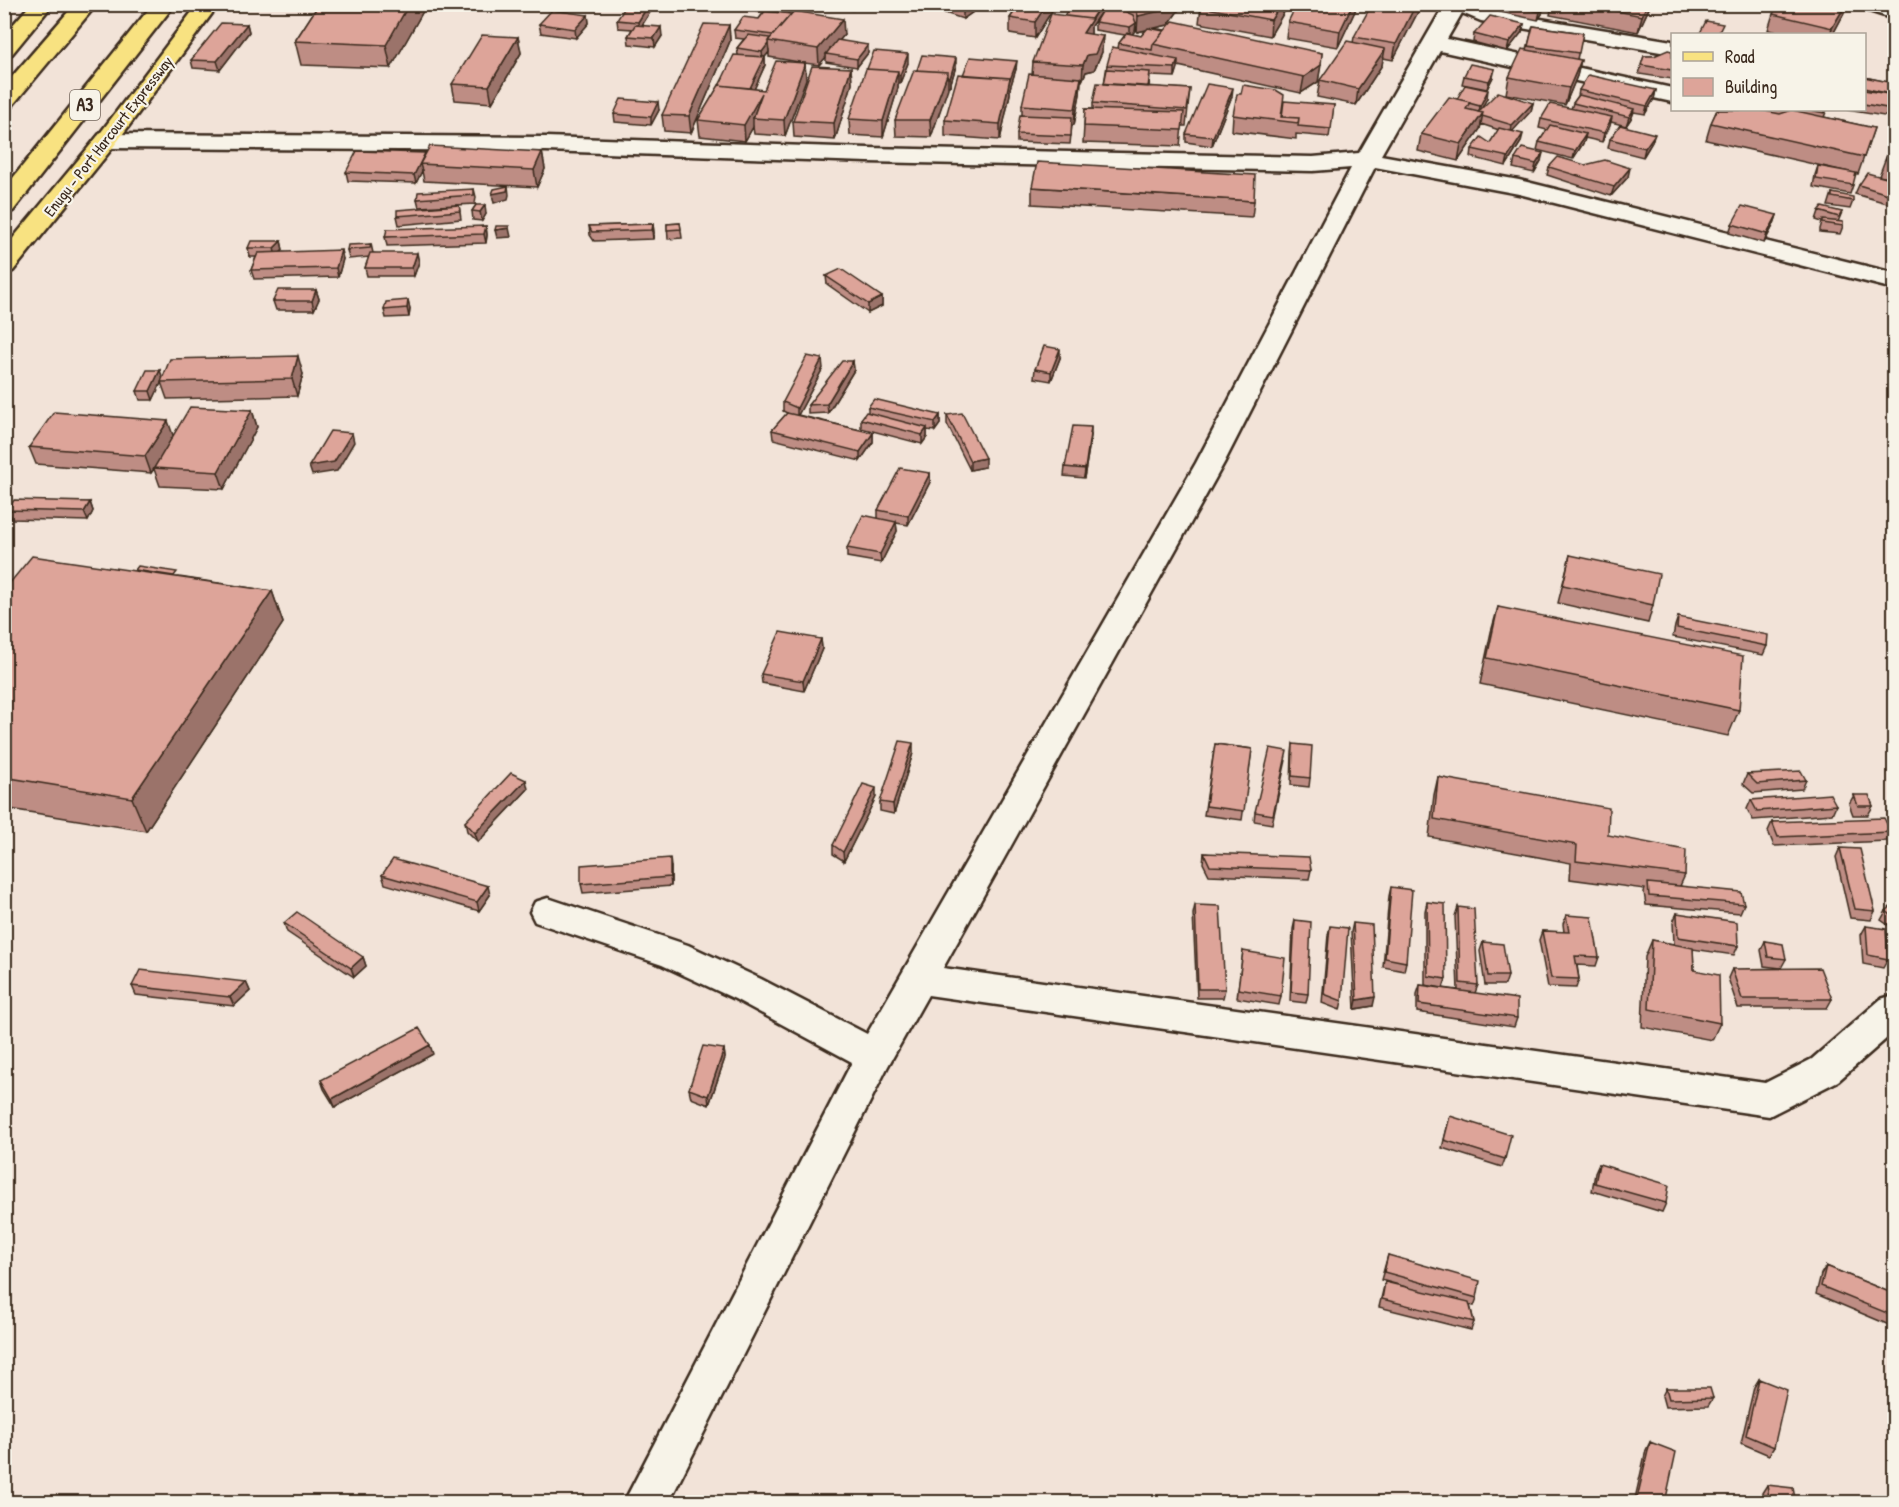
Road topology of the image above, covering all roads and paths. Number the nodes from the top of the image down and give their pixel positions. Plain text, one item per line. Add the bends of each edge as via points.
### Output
1 (44, 4) edge
2 (87, 4) edge
3 (165, 4) edge
4 (209, 4) edge
5 (1456, 4) edge
6 (1462, 4) edge
7 (1871, 4) edge
8 (1894, 13) edge
9 (1435, 44) junction
10 (1671, 47) edge
11 (4, 49) edge
12 (1671, 95) edge
13 (4, 101) edge
14 (106, 141) junction
15 (1367, 159) junction
16 (4, 206) edge
17 (4, 266) edge
18 (1894, 281) edge
19 (548, 912) dead end
20 (919, 979) junction
21 (1894, 1010) edge
22 (874, 1056) junction
23 (646, 1503) edge

1 - 11 main road
2 - 13 main road
3 - 16 main road, Enugu - Port Harcourt Expressway / A3
4 - 14 main road, Enugu - Port Harcourt Expressway / A3
5 - 9 street
6 - 10 street via 1480,15
7 - 8 street
9 - 12 street
9 - 15 street
14 - 15 street via 546,144 1250,164
14 - 17 main road, Enugu - Port Harcourt Expressway / A3
15 - 18 street via 1519,187
15 - 20 street via 1210,463
19 - 22 street via 675,955
20 - 21 street via 1769,1100 1825,1070
20 - 22 street
22 - 23 street

